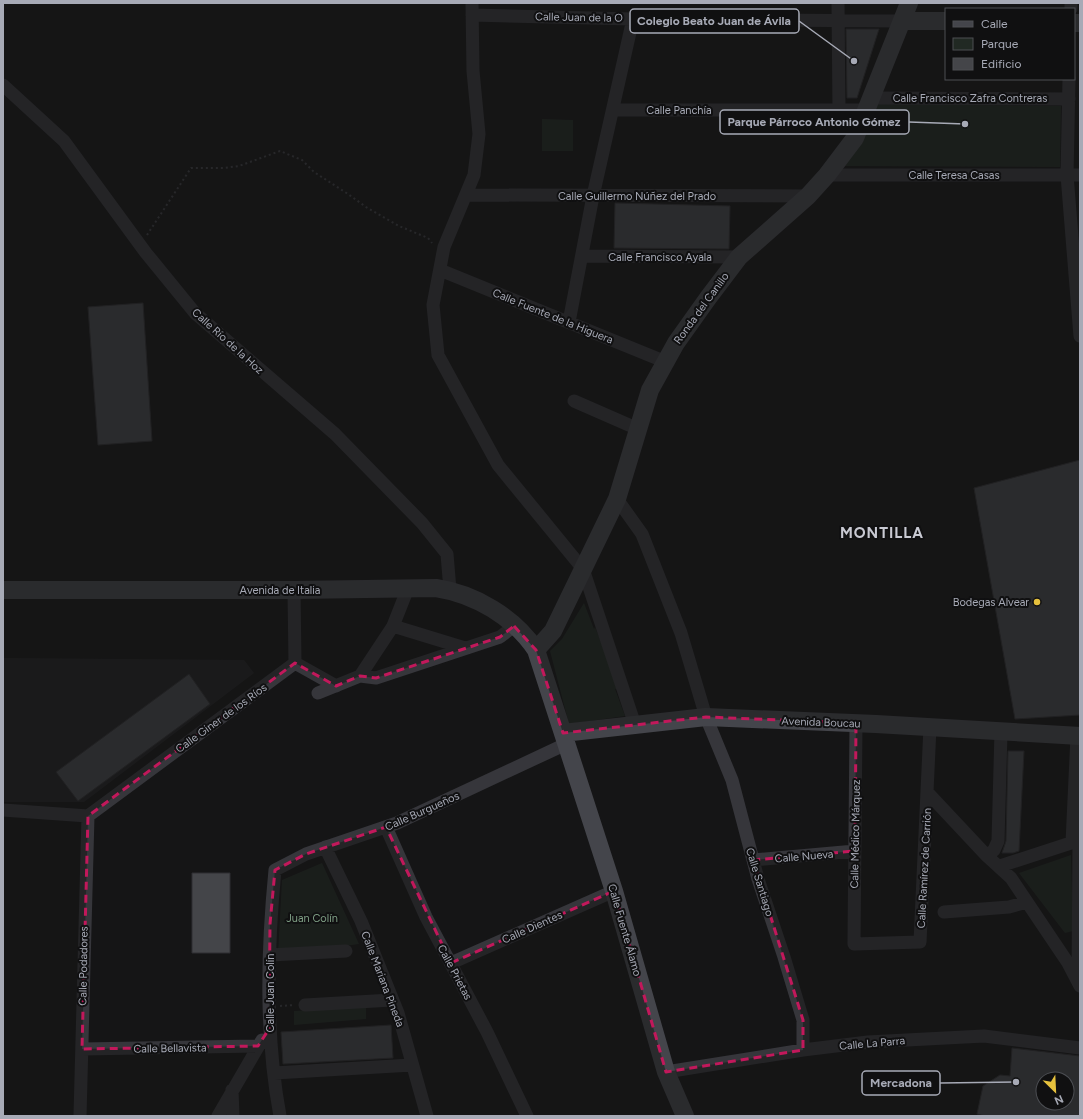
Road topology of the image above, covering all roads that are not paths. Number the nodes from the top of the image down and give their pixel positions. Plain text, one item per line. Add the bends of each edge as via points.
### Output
1 (838, 3) edge
2 (909, 3) edge
3 (472, 9) edge
4 (633, 19) junction
5 (838, 19) junction
6 (902, 21) junction
7 (945, 21) edge
8 (1069, 80) edge
9 (3, 85) edge
10 (1069, 99) junction
11 (868, 104) junction
12 (613, 110) junction
13 (839, 110) junction
14 (827, 175) junction
15 (1074, 175) edge
16 (466, 195) junction
17 (593, 196) junction
18 (808, 196) junction
19 (582, 256) junction
20 (739, 257) junction
21 (440, 270) junction
22 (1078, 287) edge
23 (569, 322) junction
24 (1080, 336) edge
25 (666, 362) junction
26 (574, 400) dead end
27 (638, 429) junction
28 (617, 499) junction
29 (583, 569) junction
30 (408, 588) junction
31 (3, 590) edge
32 (294, 590) junction
33 (450, 590) junction
34 (392, 626) junction
35 (514, 626) junction
36 (465, 648) junction
37 (536, 650) junction
38 (295, 663) junction
39 (360, 676) junction
40 (336, 686) junction
41 (318, 692) dead end
42 (706, 717) junction
43 (856, 723) junction
44 (635, 725) junction
45 (930, 727) junction
46 (1001, 732) junction
47 (1078, 736) edge
48 (564, 738) junction
49 (927, 792) junction
50 (3, 810) edge
51 (88, 816) junction
52 (386, 827) junction
53 (1077, 841) edge
54 (325, 847) junction
55 (855, 852) junction
56 (988, 856) junction
57 (753, 860) junction
58 (1000, 866) junction
59 (275, 870) joint
60 (614, 891) junction
61 (1027, 902) junction
62 (944, 912) dead end
63 (854, 944) joint
64 (346, 951) dead end
65 (1079, 953) edge
66 (270, 954) junction
67 (451, 963) junction
68 (1079, 984) edge
69 (392, 1000) junction
70 (305, 1005) road end
71 (269, 1029) junction
72 (258, 1046) junction
73 (1080, 1048) edge
74 (82, 1050) junction
75 (803, 1050) junction
76 (412, 1065) junction
77 (666, 1072) junction
78 (274, 1073) junction
79 (232, 1090) junction
80 (80, 1116) edge
81 (218, 1116) edge
82 (233, 1116) edge
83 (280, 1116) edge
84 (427, 1116) edge
85 (527, 1116) edge
86 (685, 1116) edge

1 - 5 street
2 - 6 street, Ronda del Canillo
3 - 4 street, Calle Juan de la O
3 - 16 street via 473,71 479,134 474,175
4 - 5 street, Calle Juan de la O
4 - 12 street
5 - 6 street, Calle Juan de la O
5 - 13 street
6 - 7 street
6 - 11 street, Ronda del Canillo
8 - 10 street
9 - 33 street, Calle Río de la Hoz via 64,141 140,245 195,313 335,434 422,523 447,554
10 - 11 street, Calle Francisco Zafra Contreras
10 - 15 street
11 - 13 street, Calle Panchía
11 - 14 street, Ronda del Canillo via 854,138
12 - 13 street, Calle Panchía
12 - 17 street
14 - 15 street, Calle Teresa Casas
14 - 18 street, Ronda del Canillo
15 - 22 street
16 - 17 street, Calle Guillermo Núñez del Prado
16 - 21 street via 444,247
17 - 18 street, Calle Guillermo Núñez del Prado
17 - 19 street
18 - 20 street, Ronda del Canillo
19 - 20 street, Calle Francisco Ayala
19 - 23 street
20 - 25 street, Ronda del Canillo via 676,343
21 - 23 street, Calle Fuente de la Higuera
21 - 29 street via 433,305 438,355 498,465
22 - 24 street
23 - 25 street, Calle Fuente de la Higuera
25 - 27 street, Ronda del Canillo via 650,390
26 - 27 street
27 - 28 street, Ronda del Canillo
28 - 29 street, Ronda del Canillo
28 - 42 street, Calle Santiago via 642,534 681,634
29 - 37 street, Ronda del Canillo via 553,631
29 - 44 street
30 - 32 street, Avenida de Italia
30 - 33 street, Avenida de Italia
30 - 34 street
31 - 32 street, Avenida de Italia
32 - 38 street
33 - 35 street, Avenida de Italia via 490,608
34 - 36 street
34 - 39 street
35 - 36 street via 500,637
35 - 37 street, Avenida de Italia
36 - 39 street via 376,678
37 - 48 street, Avenida de Italia
38 - 40 street
38 - 51 street, Calle Giner de los Ríos
39 - 40 street
40 - 41 street
42 - 43 street, Avenida Boucau
42 - 44 street, Avenida Boucau
42 - 57 street, Calle Santiago via 732,780
43 - 45 street, Avenida Boucau
43 - 55 street, Calle Médico Márquez
44 - 48 street, Avenida Boucau
45 - 46 street, Avenida Boucau
45 - 49 street, Calle Ramírez de Carrión
46 - 47 street, Avenida Boucau
46 - 56 street via 998,841
47 - 53 street
48 - 52 street, Calle Burgueños
48 - 60 street, Calle Fuente Álamo
49 - 56 street
49 - 63 street, Calle Ramírez de Carrión via 920,942
50 - 51 street
51 - 74 street, Calle Podadores
52 - 54 street, Calle Burgueños
52 - 67 street, Calle Prietas via 426,917
53 - 58 street
53 - 65 street
54 - 59 street, Calle Burgueños
54 - 69 street, Calle Mariana Pineda via 361,921
55 - 57 street, Calle Nueva
55 - 63 street, Calle Médico Márquez
56 - 58 street
57 - 75 street, Calle Santiago via 803,1020
58 - 61 street
59 - 66 street, Calle Juan Colín
60 - 67 street, Calle Dientes
60 - 77 street, Calle Fuente Álamo
61 - 62 street via 1009,908
61 - 68 street
64 - 66 street
65 - 68 street
66 - 71 street, Calle Juan Colín
67 - 85 street, Calle Prietas
69 - 70 street
69 - 76 street, Calle Mariana Pineda
71 - 72 street
71 - 78 street, Calle Juan Colín
72 - 74 street, Calle Bellavista
72 - 79 street
73 - 75 street, Calle La Parra via 984,1036 868,1042
74 - 80 street, Calle Podadores
75 - 77 street, Calle La Parra
76 - 78 street
76 - 84 street, Calle Mariana Pineda
77 - 86 street, Calle Fuente Álamo
78 - 83 street, Calle Juan Colín
79 - 81 street
79 - 82 street

